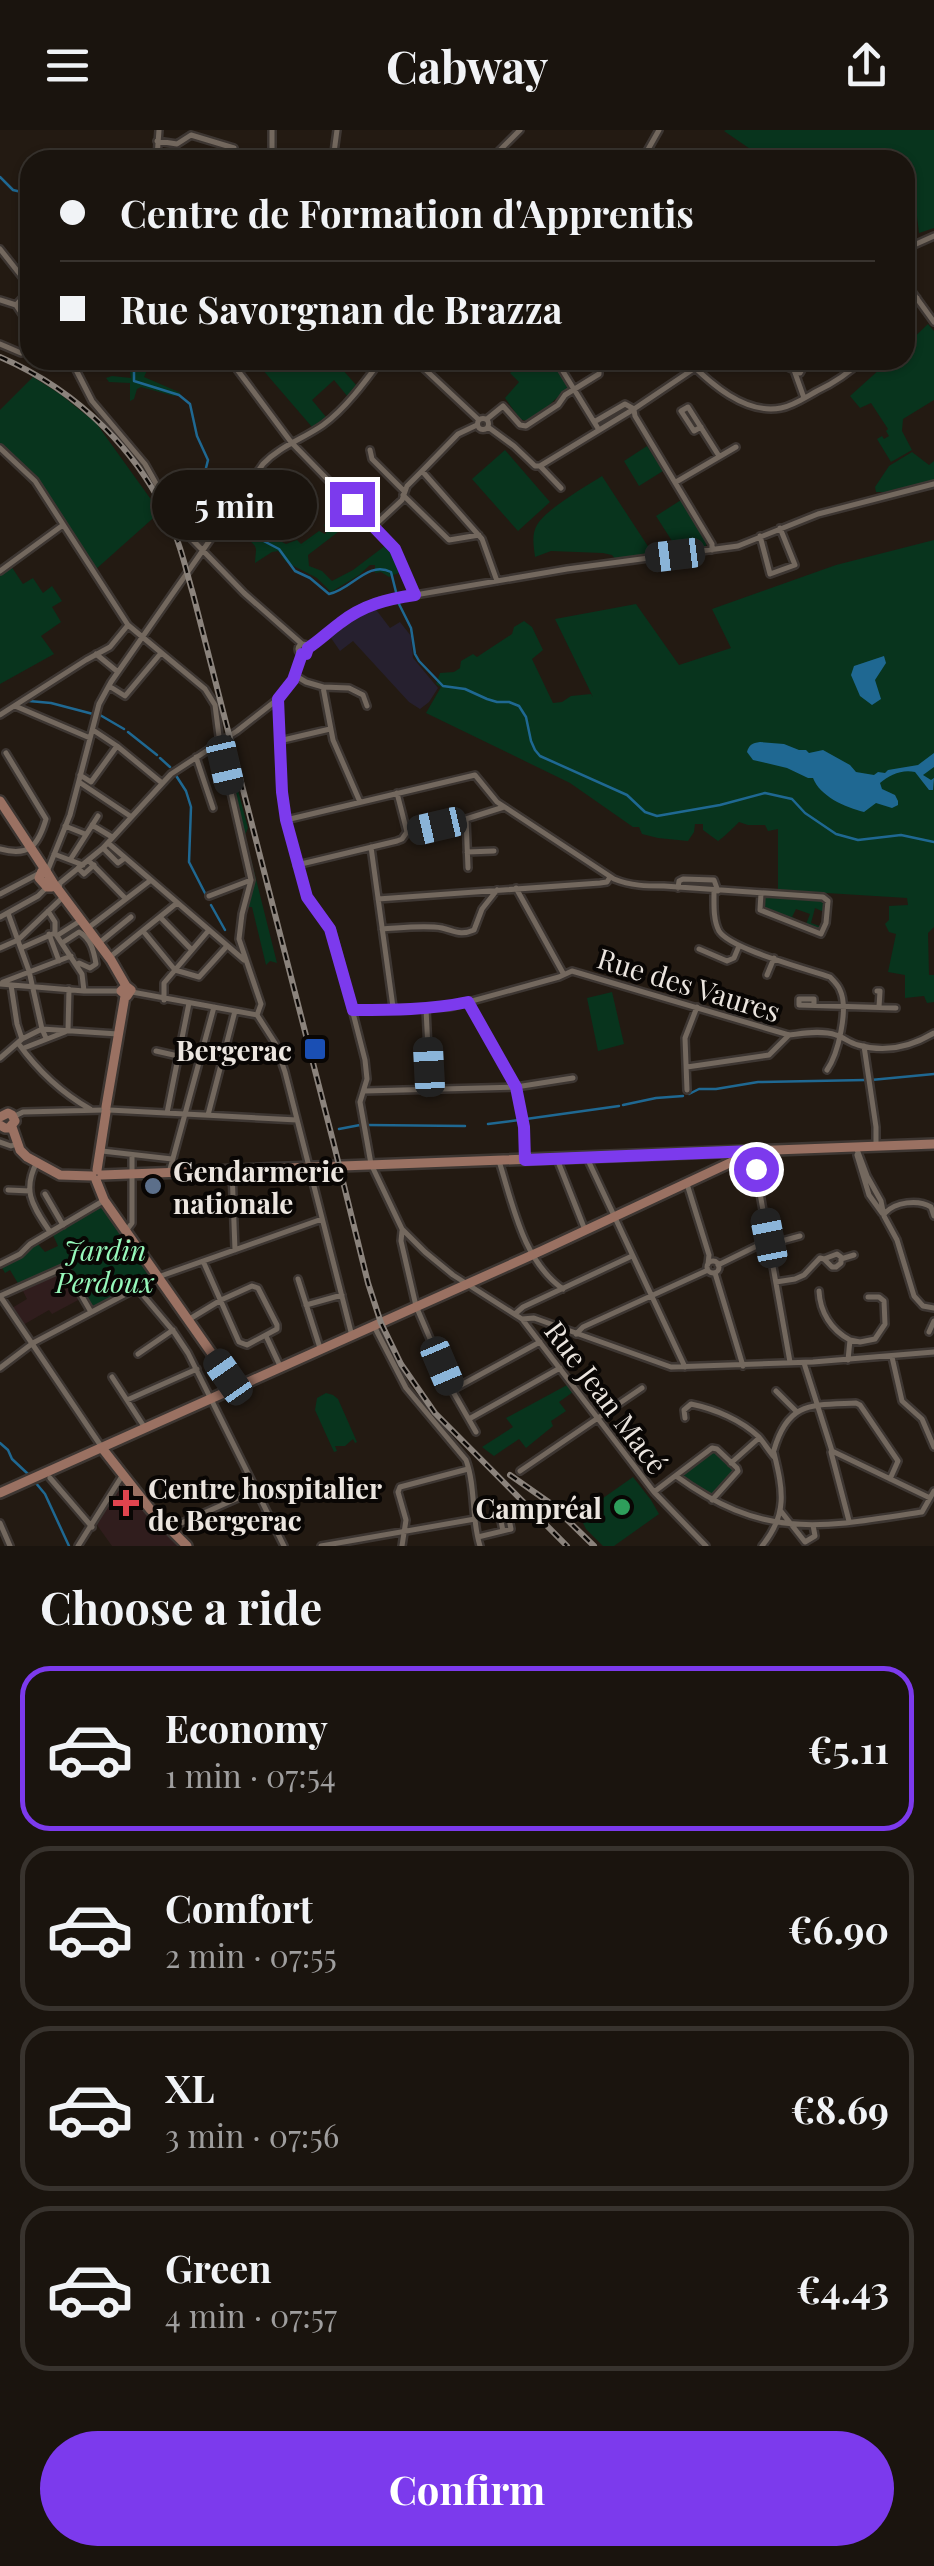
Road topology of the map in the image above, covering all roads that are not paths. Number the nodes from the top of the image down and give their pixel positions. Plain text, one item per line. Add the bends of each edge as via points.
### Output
1 (158, 130) edge
2 (520, 130) edge
3 (157, 141) junction
4 (156, 150) edge
5 (234, 150) edge
6 (500, 150) edge
7 (0, 249) edge
8 (20, 276) edge
9 (916, 298) edge
10 (0, 300) edge
11 (20, 300) edge
12 (16, 305) junction
13 (20, 311) edge
14 (934, 322) edge
15 (75, 370) edge
16 (238, 370) edge
17 (373, 370) edge
18 (425, 370) edge
19 (562, 370) edge
20 (599, 370) edge
21 (692, 370) edge
22 (697, 370) edge
23 (794, 370) edge
24 (849, 370) edge
25 (575, 390) junction
26 (804, 398) junction
27 (634, 409) junction
28 (478, 422) junction
29 (594, 422) junction
30 (487, 423) junction
31 (701, 427) junction
32 (599, 430) junction
33 (292, 442) junction
34 (736, 446) dead end
35 (0, 448) edge
36 (370, 450) dead end
37 (719, 456) junction
38 (540, 466) junction
39 (422, 471) junction
40 (676, 482) junction
41 (934, 484) edge
42 (561, 488) dead end
43 (404, 493) junction
44 (62, 525) junction
45 (374, 526) junction
46 (780, 528) junction
47 (479, 535) junction
48 (760, 536) junction
49 (712, 550) junction
50 (202, 551) junction
51 (0, 571) edge
52 (496, 581) junction
53 (415, 595) junction
54 (128, 626) junction
55 (142, 638) junction
56 (305, 646) junction
57 (160, 653) junction
58 (96, 654) junction
59 (118, 672) junction
60 (296, 675) junction
61 (109, 686) junction
62 (323, 687) junction
63 (278, 699) junction
64 (15, 706) junction
65 (368, 706) dead end
66 (0, 715) edge
67 (331, 729) junction
68 (93, 730) junction
69 (90, 738) junction
70 (220, 741) junction
71 (279, 741) junction
72 (117, 746) junction
73 (6, 753) dead end
74 (196, 757) junction
75 (80, 779) junction
76 (162, 783) junction
77 (396, 794) junction
78 (0, 802) edge
79 (360, 802) junction
80 (506, 807) junction
81 (212, 808) dead end
82 (98, 816) dead end
83 (131, 816) junction
84 (466, 819) junction
85 (286, 820) junction
86 (92, 825) junction
87 (66, 826) junction
88 (407, 832) junction
89 (85, 834) junction
90 (108, 843) junction
91 (371, 847) junction
92 (30, 848) junction
93 (0, 849) edge
94 (494, 851) dead end
95 (468, 852) junction
96 (70, 860) junction
97 (86, 865) junction
98 (297, 865) junction
99 (47, 866) junction
100 (468, 868) dead end
101 (608, 876) junction
102 (151, 880) junction
103 (251, 880) junction
104 (56, 887) junction
105 (516, 888) junction
106 (497, 890) junction
107 (716, 891) junction
108 (761, 893) junction
109 (0, 894) edge
110 (209, 896) dead end
111 (378, 899) junction
112 (126, 900) junction
113 (178, 903) junction
114 (48, 911) junction
115 (8, 912) junction
116 (0, 917) edge
117 (131, 917) dead end
118 (160, 917) junction
119 (85, 924) junction
120 (208, 930) junction
121 (382, 930) junction
122 (143, 931) junction
123 (54, 934) junction
124 (18, 940) junction
125 (62, 943) junction
126 (99, 943) junction
127 (227, 946) junction
128 (739, 946) junction
129 (0, 948) edge
130 (21, 948) junction
131 (192, 950) junction
132 (700, 950) dead end
133 (71, 956) junction
134 (109, 958) junction
135 (774, 958) junction
136 (59, 961) junction
137 (247, 962) junction
138 (76, 964) junction
139 (175, 970) junction
140 (29, 971) junction
141 (563, 974) junction
142 (767, 975) dead end
143 (0, 984) edge
144 (11, 985) junction
145 (31, 986) junction
146 (69, 989) junction
147 (84, 991) junction
148 (126, 991) junction
149 (877, 991) dead end
150 (164, 1000) junction
151 (468, 1002) junction
152 (189, 1004) junction
153 (814, 1005) dead end
154 (842, 1006) junction
155 (214, 1007) junction
156 (697, 1007) junction
157 (879, 1007) junction
158 (896, 1008) dead end
159 (393, 1009) junction
160 (426, 1009) junction
161 (353, 1010) junction
162 (235, 1011) junction
163 (257, 1015) junction
164 (42, 1030) junction
165 (68, 1032) junction
166 (118, 1034) junction
167 (788, 1035) junction
168 (934, 1035) edge
169 (839, 1036) junction
170 (46, 1038) junction
171 (21, 1044) junction
172 (864, 1046) junction
173 (156, 1051) dead end
174 (178, 1056) junction
175 (0, 1058) edge
176 (687, 1067) junction
177 (827, 1070) dead end
178 (573, 1078) dead end
179 (516, 1087) junction
180 (430, 1089) junction
181 (686, 1090) dead end
182 (364, 1091) junction
183 (90, 1109) junction
184 (106, 1110) junction
185 (167, 1113) junction
186 (184, 1114) junction
187 (208, 1116) junction
188 (297, 1120) junction
189 (6, 1124) edge
190 (0, 1142) edge
191 (934, 1144) edge
192 (876, 1146) junction
193 (99, 1150) junction
194 (857, 1150) junction
195 (753, 1151) junction
196 (132, 1155) junction
197 (588, 1158) junction
198 (172, 1159) junction
199 (556, 1159) junction
200 (525, 1160) junction
201 (499, 1161) junction
202 (37, 1162) junction
203 (371, 1164) junction
204 (309, 1167) junction
205 (232, 1170) junction
206 (169, 1173) junction
207 (97, 1175) junction
208 (131, 1175) junction
209 (687, 1184) junction
210 (8, 1190) dead end
211 (30, 1191) junction
212 (45, 1194) dead end
213 (104, 1200) junction
214 (884, 1216) junction
215 (934, 1216) edge
216 (614, 1217) junction
217 (322, 1219) junction
218 (62, 1225) junction
219 (402, 1230) junction
220 (585, 1230) junction
221 (126, 1231) junction
222 (50, 1232) junction
223 (800, 1236) dead end
224 (770, 1243) junction
225 (234, 1250) junction
226 (532, 1255) junction
227 (854, 1255) dead end
228 (632, 1256) junction
229 (203, 1261) junction
230 (0, 1264) edge
231 (710, 1269) junction
232 (158, 1277) junction
233 (298, 1279) dead end
234 (776, 1282) junction
235 (466, 1284) junction
236 (137, 1288) junction
237 (562, 1290) junction
238 (819, 1290) dead end
239 (342, 1295) junction
240 (0, 1296) edge
241 (651, 1296) junction
242 (868, 1297) dead end
243 (220, 1300) junction
244 (306, 1305) junction
245 (416, 1306) junction
246 (934, 1308) edge
247 (92, 1312) junction
248 (519, 1316) junction
249 (188, 1320) junction
250 (934, 1321) edge
251 (374, 1326) junction
252 (173, 1330) junction
253 (929, 1332) dead end
254 (576, 1334) junction
255 (266, 1336) junction
256 (352, 1336) junction
257 (850, 1340) junction
258 (540, 1342) junction
259 (33, 1344) junction
260 (320, 1350) junction
261 (934, 1352) edge
262 (138, 1354) dead end
263 (892, 1357) junction
264 (848, 1360) junction
265 (790, 1362) junction
266 (804, 1362) junction
267 (743, 1366) junction
268 (684, 1367) junction
269 (0, 1368) edge
270 (281, 1368) junction
271 (560, 1368) junction
272 (196, 1369) junction
273 (112, 1378) dead end
274 (236, 1388) junction
275 (642, 1388) dead end
276 (452, 1390) junction
277 (776, 1391) dead end
278 (212, 1398) junction
279 (127, 1400) junction
280 (816, 1405) junction
281 (796, 1411) junction
282 (598, 1417) junction
283 (685, 1418) dead end
284 (469, 1419) junction
285 (145, 1428) junction
286 (476, 1432) dead end
287 (761, 1440) junction
288 (777, 1440) junction
289 (934, 1447) edge
290 (102, 1448) junction
291 (832, 1451) junction
292 (772, 1453) junction
293 (731, 1462) junction
294 (469, 1469) junction
295 (520, 1472) dead end
296 (122, 1476) junction
297 (676, 1476) junction
298 (50, 1478) dead end
299 (890, 1479) junction
300 (256, 1490) junction
301 (934, 1491) edge
302 (654, 1492) junction
303 (1, 1494) edge
304 (930, 1498) junction
305 (712, 1501) junction
306 (780, 1510) junction
307 (475, 1519) junction
308 (849, 1522) junction
309 (0, 1523) edge
310 (776, 1523) junction
311 (792, 1525) junction
312 (813, 1525) junction
313 (92, 1528) junction
314 (170, 1528) junction
315 (404, 1531) junction
316 (503, 1531) dead end
317 (478, 1537) junction
318 (82, 1544) edge
319 (10, 1546) edge
320 (187, 1546) edge
321 (284, 1546) edge
322 (321, 1546) edge
323 (402, 1546) edge
324 (480, 1546) edge
325 (706, 1546) edge
326 (762, 1546) edge

1 - 3 street
2 - 6 street
3 - 4 street
3 - 5 street via 177,144 190,135
7 - 8 street
9 - 14 street
10 - 12 street
11 - 12 street
12 - 13 street
15 - 50 street
16 - 33 street
17 - 33 street via 324,424
18 - 28 street
19 - 25 street
20 - 25 street
21 - 27 street
22 - 26 street via 760,408
23 - 26 street
24 - 26 street
25 - 29 street
25 - 30 street via 526,426 503,406
27 - 29 street via 625,404
27 - 32 street
27 - 40 street
28 - 30 street via 481,429
28 - 39 street
29 - 32 street
30 - 38 street
31 - 31 street via 694,431 681,411 688,407
31 - 37 street
32 - 38 street
33 - 45 street
33 - 50 street via 270,456
34 - 37 street
35 - 44 street via 30,476
36 - 43 street
37 - 40 street
38 - 42 street
39 - 43 street
39 - 47 street
40 - 49 street
41 - 46 street
43 - 45 street
43 - 47 street via 449,540
44 - 51 street
44 - 54 street
45 - 53 street via 395,549
46 - 48 street
46 - 48 street via 793,566 770,574
47 - 52 street
48 - 49 street
49 - 52 street
50 - 55 street
50 - 56 street
52 - 53 street
53 - 56 street via 361,609
54 - 55 street
54 - 58 street
55 - 57 street
55 - 59 street
56 - 60 street via 298,649
57 - 61 street via 125,696
57 - 70 street via 211,696
58 - 59 street
58 - 64 street
59 - 61 street
60 - 62 street
60 - 63 street
61 - 68 street
62 - 65 street via 349,688
62 - 67 street
63 - 70 street
63 - 71 street
64 - 66 street
64 - 69 street
67 - 71 street
67 - 79 street
68 - 69 street
68 - 72 street
69 - 75 street
70 - 74 street
70 - 103 street
71 - 85 street
72 - 75 street via 91,782
72 - 76 street
73 - 92 street via 46,816
74 - 76 street
74 - 81 street
75 - 83 street
75 - 87 street
76 - 83 street
77 - 79 street
77 - 80 street via 475,775
77 - 88 street
78 - 92 main road
79 - 85 street
80 - 84 street
80 - 101 street
82 - 86 street
83 - 90 street
84 - 88 street
84 - 95 street
85 - 98 street
86 - 89 street
86 - 90 street
87 - 89 street
87 - 99 street
88 - 91 street
89 - 96 street
90 - 97 street
90 - 102 street via 118,863 125,858
91 - 98 street
91 - 111 street
92 - 93 street
92 - 99 main road
94 - 95 street
95 - 100 street
96 - 97 street
96 - 99 street
97 - 104 street
97 - 112 street
98 - 161 street via 307,897 330,929
99 - 104 main road
99 - 109 street
101 - 105 street via 600,883
101 - 107 street via 678,888 682,878 714,880
102 - 112 street
102 - 113 street
103 - 110 street
103 - 137 street via 239,939
104 - 114 street
104 - 115 street
104 - 119 main road
105 - 106 street
105 - 141 street
106 - 111 street
106 - 121 street via 471,932
107 - 108 street
107 - 128 street via 717,928
108 - 108 street via 760,910 821,934 827,898
111 - 121 street
112 - 119 street
113 - 118 street
113 - 120 street
114 - 123 street
114 - 124 street
115 - 116 street
115 - 124 street
117 - 126 street
118 - 122 street
118 - 131 street
119 - 123 street
119 - 126 main road
120 - 127 street
120 - 131 street
121 - 159 street
122 - 134 street
122 - 139 street
123 - 125 street
123 - 130 street
123 - 136 street
124 - 129 street
124 - 130 street
125 - 133 street
125 - 138 street via 79,932 90,943 96,964
126 - 134 main road
127 - 137 street
127 - 139 street via 199,977
128 - 132 street via 726,961
128 - 135 street
130 - 140 street
131 - 139 street
133 - 136 street
133 - 138 street
134 - 148 main road
135 - 142 street
135 - 154 street via 830,977 840,988
136 - 140 street
137 - 163 street via 261,1004
138 - 147 street
139 - 150 street via 164,983
140 - 143 street
140 - 145 street
141 - 151 street, Rue des Vaures
141 - 156 street, Rue des Vaures via 583,973
143 - 144 street
144 - 145 street
144 - 171 street
145 - 146 street
145 - 164 street
146 - 147 street
146 - 165 street
147 - 148 street
148 - 150 street
148 - 166 main road
149 - 157 street
150 - 152 street
151 - 160 street, Rue des Vaures
151 - 179 street
152 - 155 street
152 - 174 street
153 - 154 street
154 - 157 street
154 - 169 street
155 - 162 street
155 - 186 street
156 - 167 street, Rue des Vaures
156 - 176 street via 685,1038
157 - 158 street
159 - 160 street, Rue des Vaures
159 - 161 street, Rue des Vaures
160 - 180 street
161 - 182 street via 365,1060
162 - 163 street
162 - 187 street
163 - 188 street via 280,1055
164 - 165 street
164 - 170 street
164 - 171 street
165 - 166 street
165 - 170 street
166 - 184 main road
167 - 169 street, Rue des Vaures
167 - 176 street via 769,1056
168 - 172 street via 893,1049
169 - 172 street
169 - 177 street
170 - 171 street
171 - 175 street
171 - 183 street via 40,1071
172 - 192 street
173 - 174 street
174 - 185 street
176 - 181 street
178 - 179 street
179 - 180 street
179 - 200 street
180 - 182 street
182 - 203 street via 360,1102
183 - 184 street
183 - 189 street via 23,1112
184 - 185 street
184 - 193 main road
185 - 186 street
186 - 187 street
186 - 198 street
187 - 188 street
188 - 204 street
189 - 190 street via 11,1146
189 - 202 main road via 23,1154
191 - 192 main road
192 - 194 main road
193 - 196 street
193 - 207 main road
194 - 195 main road
194 - 214 street
195 - 197 main road
195 - 209 main road
195 - 224 street
196 - 198 street
196 - 208 street
197 - 199 main road
197 - 216 street
198 - 206 street
199 - 200 main road
199 - 220 street
200 - 201 main road
201 - 203 main road
201 - 226 street
202 - 207 main road via 60,1174
202 - 211 street
203 - 204 main road
203 - 219 street
204 - 205 main road
204 - 217 street
205 - 206 main road
205 - 225 street
206 - 208 main road
207 - 208 main road
207 - 213 main road
208 - 221 street via 132,1223
209 - 216 main road
209 - 231 street
210 - 211 street
211 - 222 street
212 - 218 street
213 - 218 street
213 - 221 main road
214 - 215 street via 893,1206 913,1202 929,1204
214 - 246 street via 914,1296
216 - 220 main road
216 - 228 street
217 - 225 street
217 - 239 street
218 - 222 street
219 - 235 street, Rue Jean Macé
219 - 245 street
220 - 226 main road
221 - 232 main road
222 - 230 street
223 - 224 street
224 - 231 street
224 - 234 street
225 - 229 street
226 - 235 main road
226 - 237 street
227 - 234 street via 836,1267 820,1258 804,1275
228 - 237 street
228 - 241 street
229 - 232 street
229 - 243 street
231 - 241 street
231 - 267 street
232 - 236 street
232 - 249 main road
233 - 244 street
234 - 265 street
235 - 245 main road
235 - 248 street, Rue Jean Macé
236 - 247 street
236 - 252 street
237 - 248 street
238 - 257 street via 828,1320
239 - 244 street
239 - 256 street
240 - 247 street via 64,1267
240 - 259 street
241 - 254 street
241 - 268 street
242 - 257 street via 884,1300 883,1330 868,1341
243 - 249 street
243 - 255 street via 243,1346
243 - 255 street via 258,1288 277,1325
244 - 260 street
245 - 251 main road
245 - 276 street
247 - 259 street
248 - 254 street
248 - 258 street, Rue Jean Macé
249 - 274 main road
250 - 253 street
251 - 256 main road
251 - 294 street via 406,1388
252 - 262 street
252 - 272 street
254 - 268 street
255 - 270 street
256 - 260 main road
257 - 264 street
258 - 271 street, Rue Jean Macé
258 - 276 street
259 - 269 street
259 - 290 street
260 - 270 main road
261 - 263 street
263 - 264 street
263 - 289 street via 902,1400 922,1419
264 - 266 street
265 - 266 street
265 - 267 street
266 - 280 street
267 - 268 street
270 - 274 main road
271 - 282 street, Rue Jean Macé
271 - 284 street
272 - 278 street
272 - 279 street
273 - 279 street
274 - 278 main road
275 - 282 street
276 - 284 street
277 - 281 street
278 - 285 main road
278 - 300 street
279 - 285 street
280 - 281 street
280 - 291 street
280 - 299 street via 860,1405 898,1461
281 - 288 street
282 - 295 street
282 - 302 street, Rue Jean Macé
283 - 287 street via 691,1404 700,1406
284 - 286 street
285 - 290 main road
287 - 288 street via 772,1446
287 - 292 street
287 - 293 street
288 - 292 street
290 - 296 main road
290 - 303 main road
291 - 299 street
291 - 308 street
292 - 306 street via 782,1488
293 - 297 street via 712,1448
293 - 305 street via 738,1471
294 - 307 street
294 - 315 street via 400,1487
296 - 313 street
296 - 314 main road
297 - 302 street
297 - 305 street
298 - 313 street
299 - 304 street
300 - 314 street
300 - 321 street
301 - 304 street
302 - 325 street, Rue Jean Macé
304 - 308 street via 922,1512
305 - 310 street
306 - 310 street
306 - 311 street
307 - 315 street
307 - 317 street
308 - 312 street
309 - 319 street
310 - 311 street
310 - 326 street
311 - 312 street
311 - 312 street via 805,1542 815,1536
313 - 318 street
314 - 320 main road
315 - 322 street
315 - 323 street
316 - 317 street
317 - 324 street

